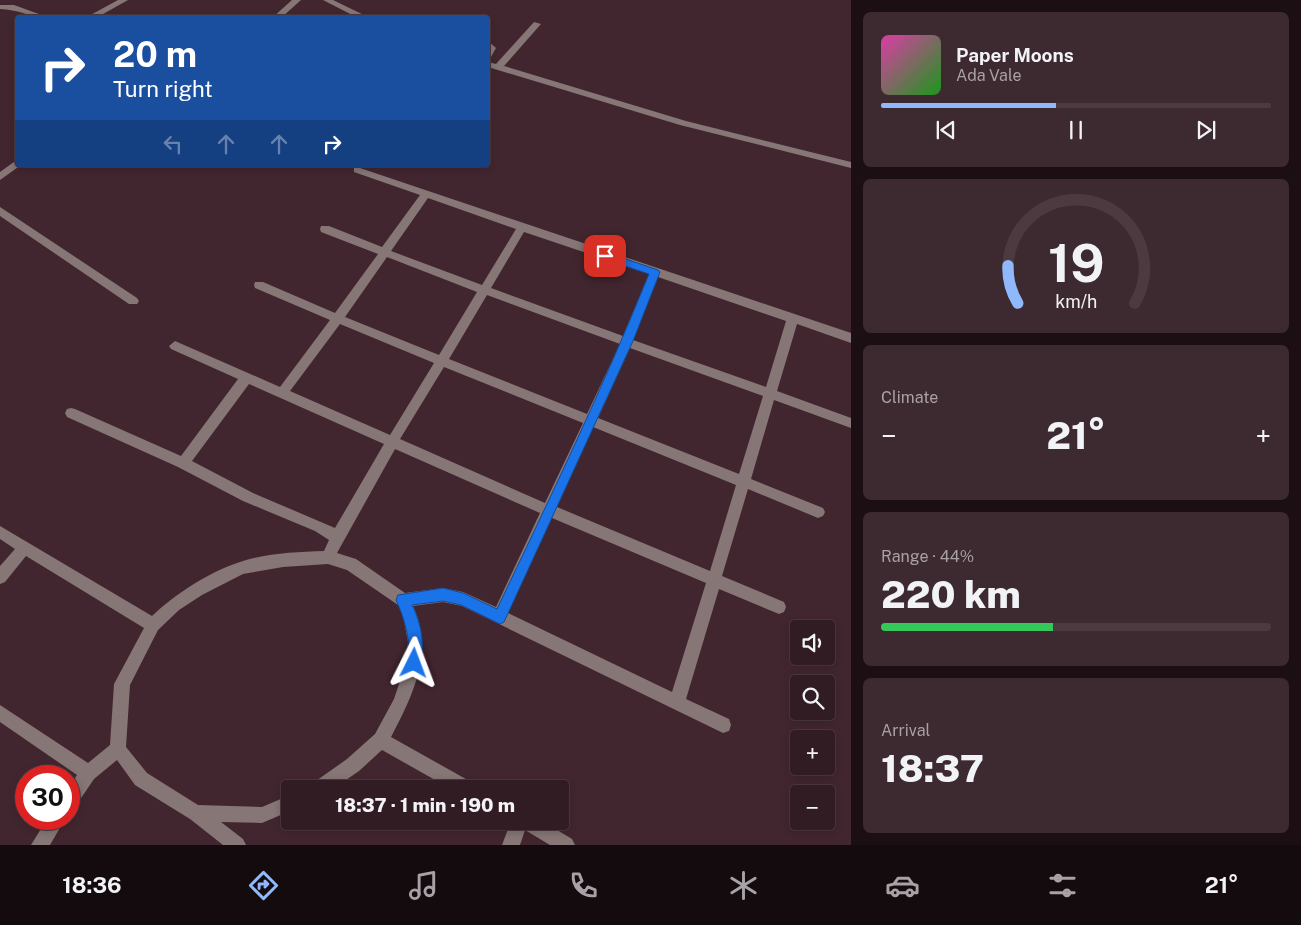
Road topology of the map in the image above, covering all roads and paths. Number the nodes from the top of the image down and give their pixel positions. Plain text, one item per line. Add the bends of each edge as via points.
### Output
1 (124, 0) edge
2 (297, 0) edge
3 (327, 0) edge
4 (0, 7) edge
5 (36, 15) edge
6 (95, 15) edge
7 (280, 15) edge
8 (360, 15) edge
9 (537, 24) dead end
10 (490, 46) edge
11 (490, 64) edge
12 (15, 164) edge
13 (851, 165) edge
14 (358, 170) dead end
15 (0, 177) edge
16 (426, 194) junction
17 (0, 211) edge
18 (522, 228) junction
19 (325, 229) dead end
20 (385, 253) junction
21 (655, 272) junction
22 (259, 285) dead end
23 (485, 292) junction
24 (133, 301) dead end
25 (793, 318) junction
26 (337, 319) junction
27 (851, 338) edge
28 (627, 341) junction
29 (175, 346) dead end
30 (440, 361) junction
31 (246, 378) junction
32 (281, 394) junction
33 (770, 394) junction
34 (71, 413) dead end
35 (591, 419) junction
36 (851, 423) edge
37 (392, 442) junction
38 (183, 463) junction
39 (745, 482) junction
40 (550, 511) junction
41 (818, 512) dead end
42 (0, 532) edge
43 (336, 537) junction
44 (25, 547) junction
45 (328, 557) junction
46 (0, 577) edge
47 (715, 581) junction
48 (403, 600) junction
49 (778, 607) dead end
50 (500, 617) junction
51 (153, 625) junction
52 (677, 703) junction
53 (0, 713) edge
54 (723, 725) dead end
55 (381, 740) junction
56 (118, 749) junction
57 (88, 773) junction
58 (332, 780) edge
59 (451, 780) edge
60 (80, 785) edge
61 (281, 807) edge
62 (196, 813) junction
63 (50, 830) edge
64 (517, 830) edge
65 (540, 830) edge
66 (40, 845) edge
67 (237, 845) edge
68 (511, 845) edge
69 (566, 845) edge

1 - 6 street
2 - 7 street
3 - 8 street
4 - 5 street
9 - 11 street
10 - 11 street
11 - 13 street via 683,123
12 - 15 street
14 - 16 street
16 - 18 street
16 - 20 street
17 - 24 street
18 - 21 street
18 - 23 street
19 - 20 street
20 - 23 street
20 - 26 street
21 - 25 street
21 - 28 street
22 - 26 street
23 - 28 street
23 - 30 street
25 - 27 street
25 - 33 street
26 - 30 street
26 - 32 street
28 - 33 street
28 - 35 street
29 - 31 street
30 - 35 street
30 - 37 street
31 - 32 street
31 - 38 street
32 - 37 street
33 - 36 street
33 - 39 street
34 - 38 street
35 - 39 street
35 - 40 street
37 - 40 street
37 - 43 street
38 - 43 street
39 - 41 street
39 - 47 street
40 - 47 street
40 - 50 street
42 - 44 street
43 - 45 street
44 - 46 street
44 - 51 street
45 - 48 street via 352,564
45 - 51 street via 283,560 242,568 197,590 174,605
47 - 49 street
47 - 52 street
48 - 50 street via 443,594 463,599
48 - 55 street via 416,642 414,663 401,702
50 - 52 street
51 - 56 street via 122,684
52 - 54 street
53 - 57 street
55 - 58 street
55 - 59 street
56 - 57 street
56 - 62 street via 141,780
57 - 60 street
61 - 62 street via 262,814
62 - 67 street
63 - 66 street
64 - 68 street
65 - 69 street

